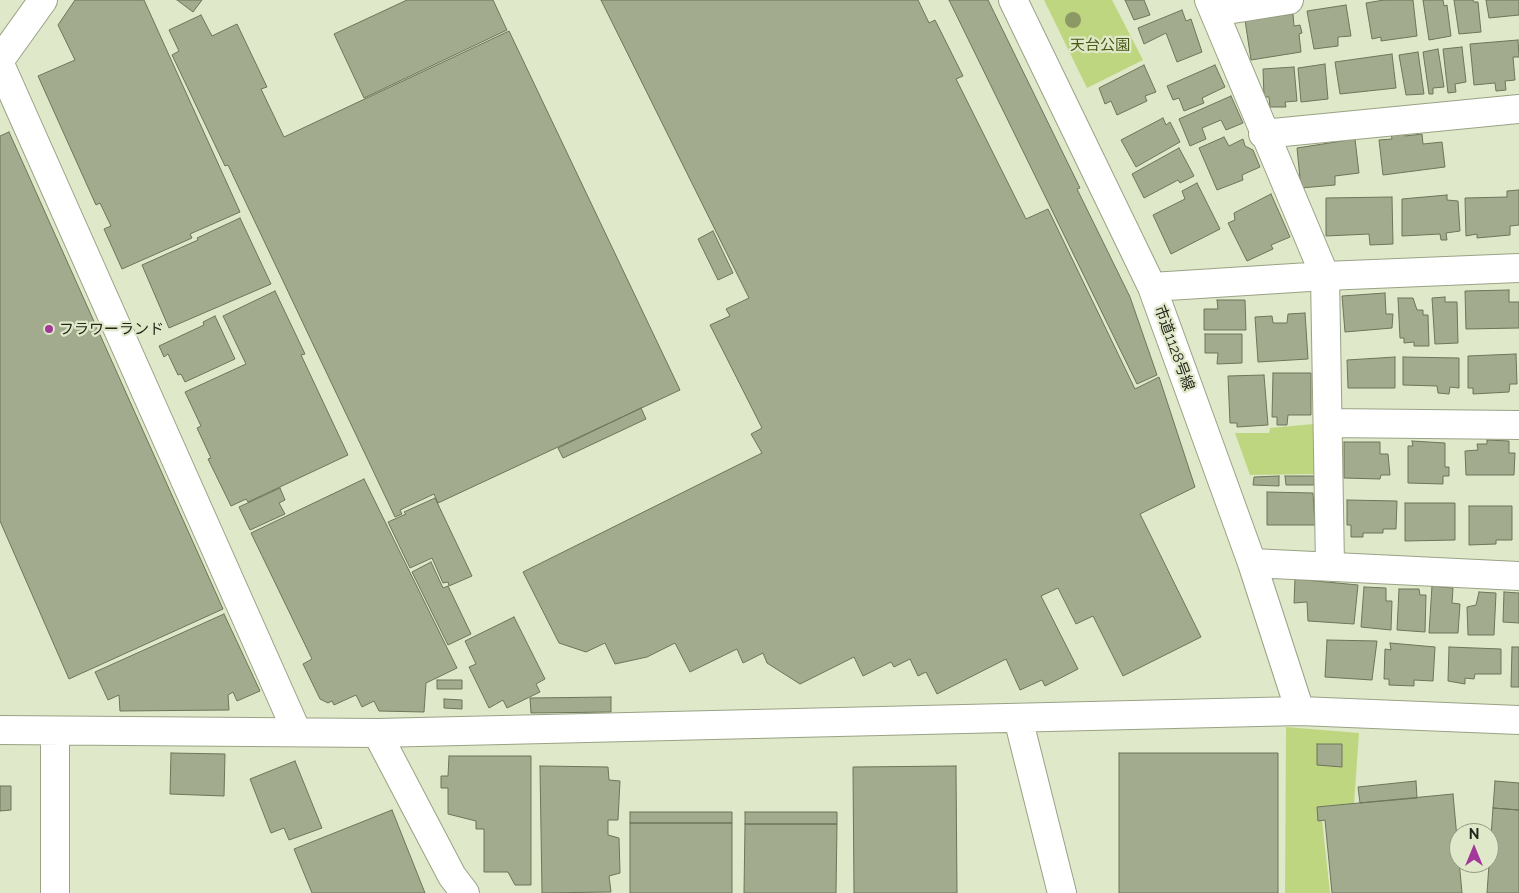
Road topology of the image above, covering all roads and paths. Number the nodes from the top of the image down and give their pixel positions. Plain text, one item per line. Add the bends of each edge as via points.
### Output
1 (43, 0) edge
2 (1013, 0) edge
3 (1289, 0) edge
4 (1211, 6) edge
5 (0, 60) edge
6 (0, 64) edge
7 (1519, 109) edge
8 (1263, 134) junction
9 (1519, 268) edge
10 (1325, 276) junction
11 (1152, 287) junction
12 (1328, 423) junction
13 (1519, 425) edge
14 (1252, 563) junction
15 (1330, 566) junction
16 (1519, 576) edge
17 (1300, 711) junction
18 (1018, 718) junction
19 (1519, 720) edge
20 (0, 730) edge
21 (55, 731) junction
22 (297, 732) junction
23 (377, 733) junction
24 (55, 893) edge
25 (465, 893) edge
26 (1062, 893) edge

1 - 5 street
2 - 11 street, 市道1128号線
3 - 4 street
4 - 8 street
6 - 22 street
7 - 8 street
8 - 10 street
9 - 10 street
10 - 11 street
10 - 12 street
11 - 14 street, 市道1128号線
12 - 13 street
12 - 15 street
14 - 15 street
14 - 17 street, 市道1128号線
15 - 16 street
17 - 18 street
17 - 19 street
18 - 23 street
18 - 26 street
20 - 21 street
21 - 22 street
21 - 24 street
22 - 23 street
23 - 25 street via 452,876

